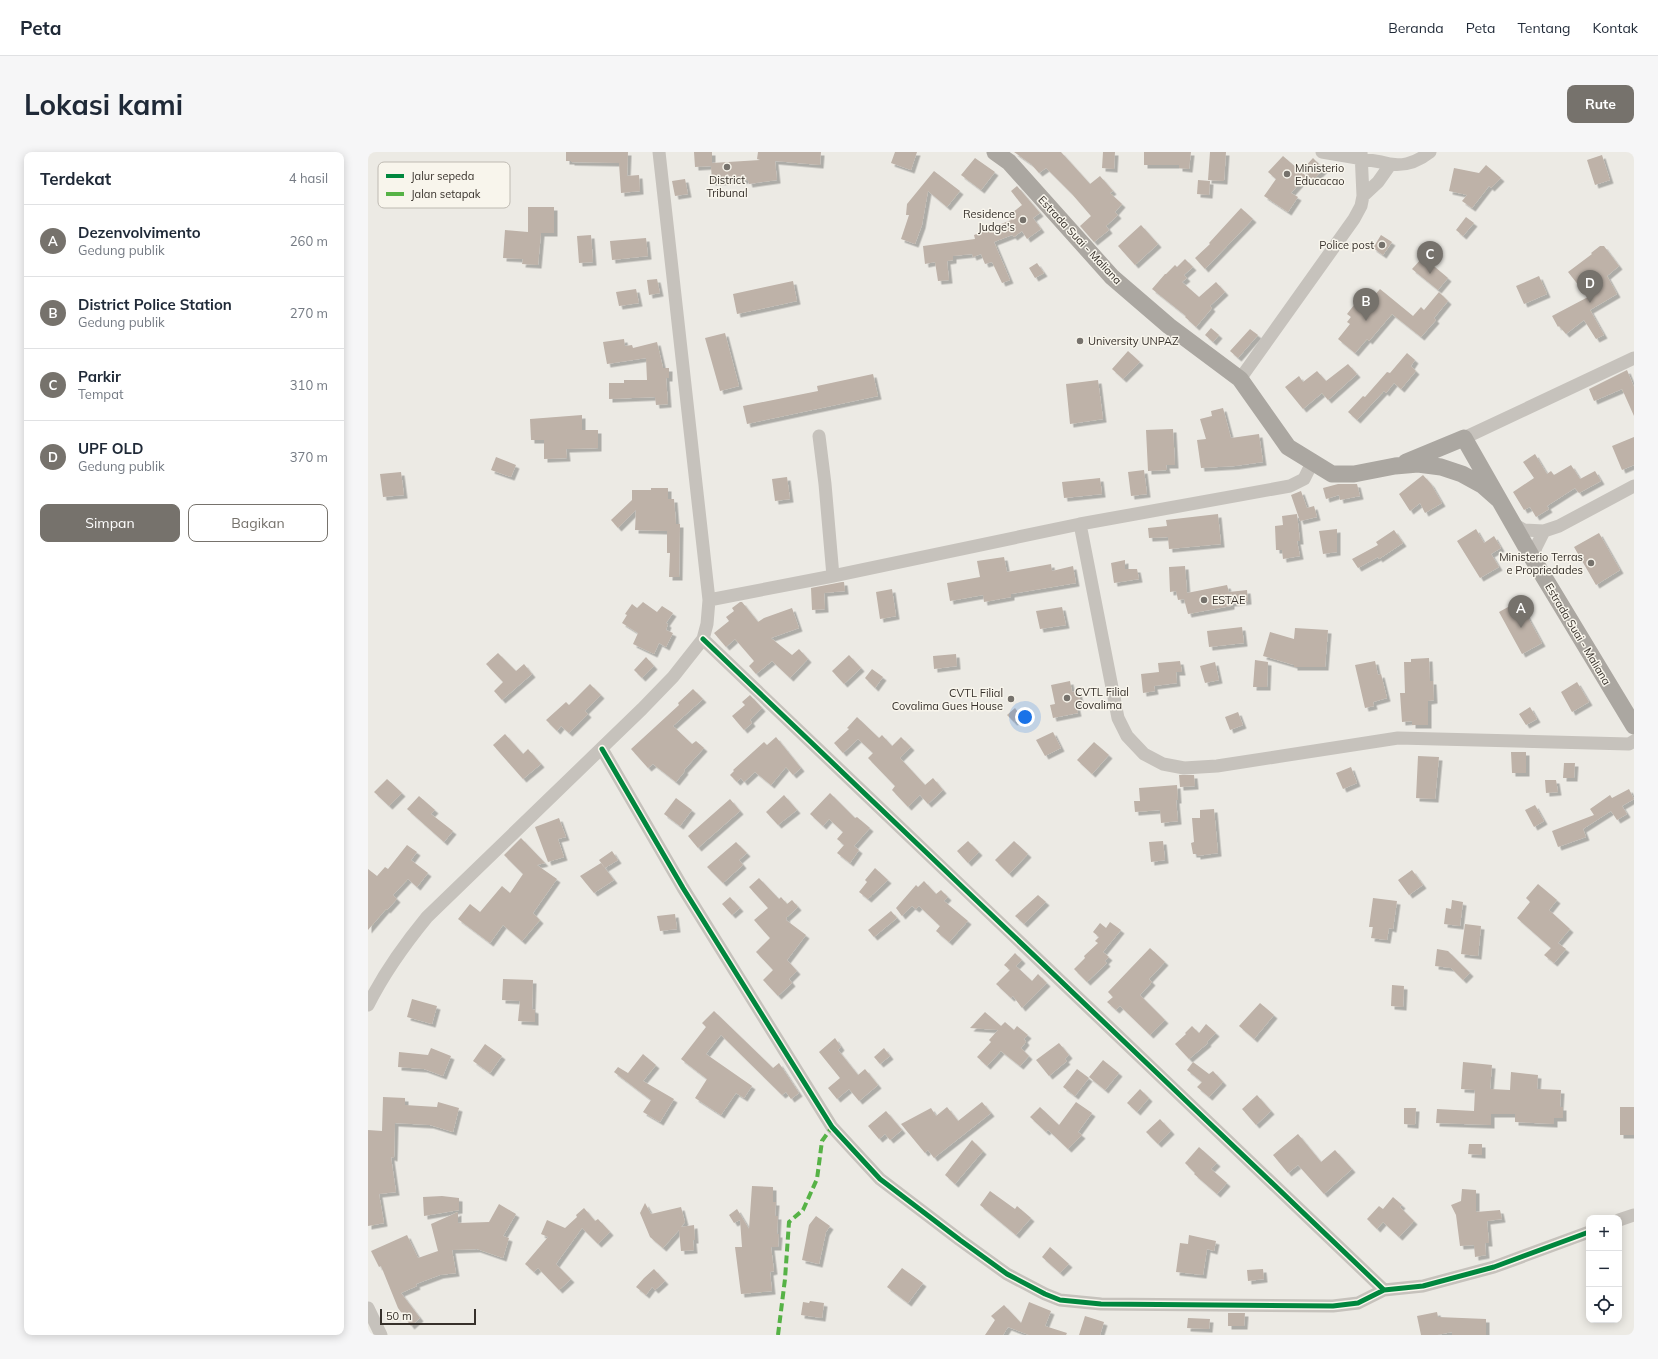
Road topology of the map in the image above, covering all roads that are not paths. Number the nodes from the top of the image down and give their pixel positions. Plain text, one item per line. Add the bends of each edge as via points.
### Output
1 (659, 152) edge
2 (995, 152) edge
3 (1322, 152) edge
4 (1430, 152) edge
5 (1362, 156) edge
6 (1390, 165) junction
7 (1363, 196) junction
8 (1634, 358) edge
9 (1240, 379) junction
10 (818, 436) dead end
11 (1464, 438) junction
12 (1312, 463) junction
13 (1395, 466) junction
14 (1634, 486) edge
15 (1499, 500) junction
16 (1512, 523) junction
17 (1080, 524) junction
18 (1544, 530) junction
19 (1533, 559) junction
20 (833, 576) junction
21 (709, 600) junction
22 (703, 639) junction
23 (1634, 726) edge
24 (1634, 741) edge
25 (602, 749) junction
26 (368, 1005) edge
27 (1634, 1215) edge
28 (1622, 1219) edge
29 (1586, 1233) edge
30 (1384, 1290) junction
31 (368, 1308) edge
32 (381, 1335) edge

1 - 21 street
2 - 9 main road, Estrada Suai - Maliana via 1009,162 1112,277 1169,326
3 - 5 street
4 - 6 street via 1420,160 1407,165
5 - 6 street
5 - 7 street
6 - 7 street via 1378,182
7 - 9 street via 1354,219
8 - 11 street
9 - 12 main road, Estrada Suai - Maliana via 1288,447
10 - 20 street
11 - 13 main road, Estrada Suai - Maliana
11 - 15 main road, Estrada Suai - Maliana
12 - 13 main road, Estrada Suai - Maliana via 1332,474 1354,474
12 - 17 street via 1304,479 1290,486
13 - 15 main road, Estrada Suai - Maliana via 1441,466 1482,485
14 - 18 street via 1559,526
15 - 16 main road, Estrada Suai - Maliana
16 - 18 street via 1524,530
16 - 19 main road, Estrada Suai - Maliana
17 - 20 street
17 - 24 street via 1118,718 1127,736 1144,754 1164,764 1184,768 1217,766 1398,738 1629,744
18 - 19 street
19 - 23 main road, Estrada Suai - Maliana
20 - 21 street
21 - 22 street
22 - 25 street via 673,677
22 - 30 street
25 - 26 street via 427,917 380,981
25 - 30 street via 683,888 832,1127 880,1178 1007,1274 1060,1300 1101,1304 1333,1306 1358,1303
27 - 28 street
29 - 30 street via 1494,1267 1423,1286
31 - 32 street

